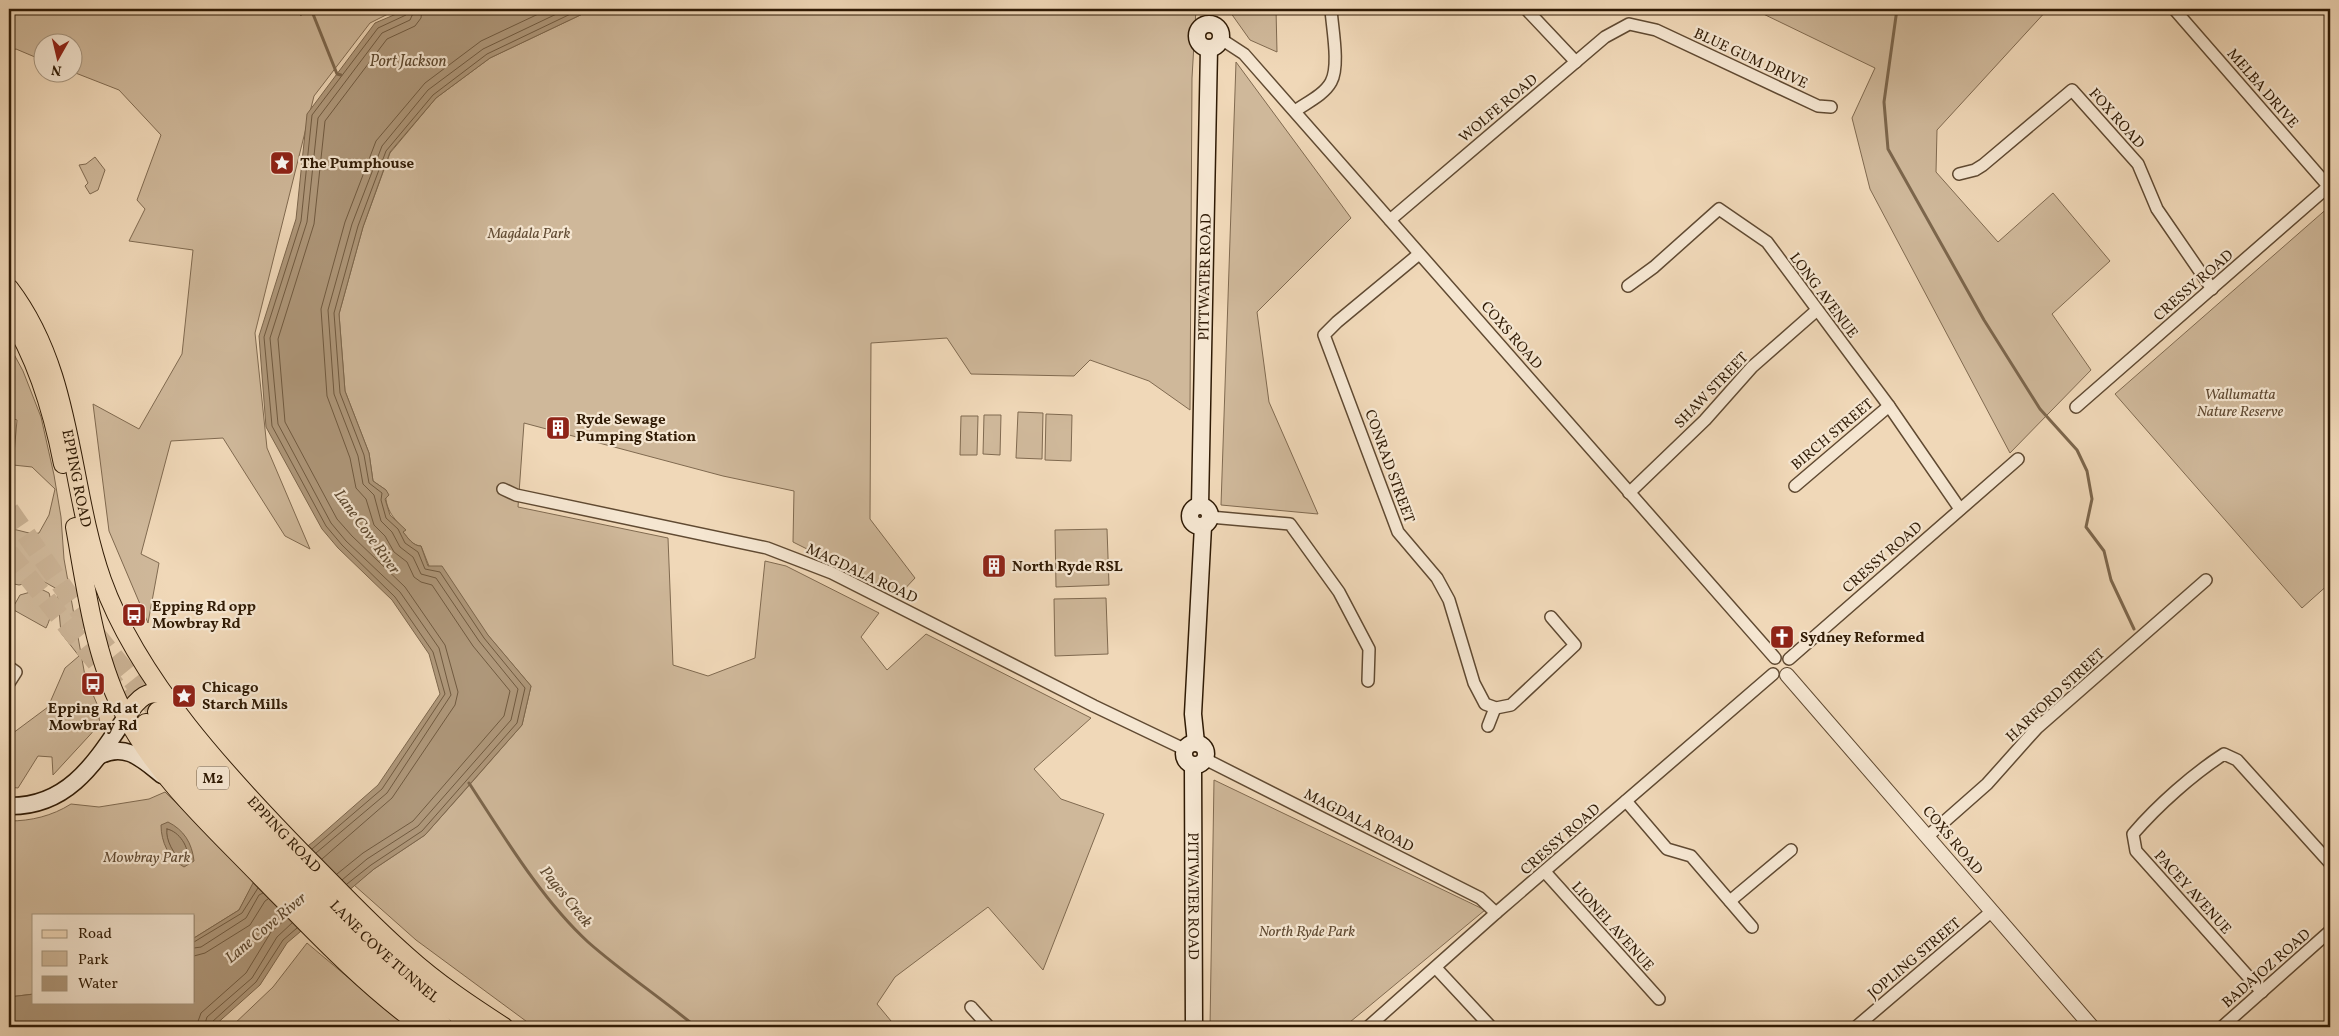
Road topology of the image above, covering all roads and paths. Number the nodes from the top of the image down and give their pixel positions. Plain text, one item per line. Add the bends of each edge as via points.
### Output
1 (1331, 9) edge
2 (1526, 9) edge
3 (2174, 9) edge
4 (1208, 17) edge
5 (1629, 24) joint
6 (1215, 44) junction
7 (1576, 62) junction
8 (1831, 107) dead end
9 (1295, 111) junction
10 (1958, 174) dead end
11 (2330, 186) edge
12 (1390, 220) junction
13 (1419, 254) junction
14 (1628, 286) dead end
15 (9, 288) edge
16 (2212, 289) junction
17 (1817, 310) junction
18 (9, 314) edge
19 (1889, 406) junction
20 (2076, 407) dead end
21 (2018, 459) dead end
22 (1795, 486) dead end
23 (503, 489) dead end
24 (1629, 493) junction
25 (1960, 509) junction
26 (1204, 516) junction
27 (91, 546) junction
28 (2206, 580) dead end
29 (1551, 617) dead end
30 (1774, 658) junction
31 (1789, 660) junction
32 (9, 667) edge
33 (1780, 675) junction
34 (1368, 681) dead end
35 (9, 683) edge
36 (1495, 708) junction
37 (158, 712) junction
38 (127, 715) junction
39 (1488, 726) dead end
40 (1190, 746) junction
41 (99, 756) junction
42 (1199, 762) junction
43 (170, 781) junction
44 (1626, 801) junction
45 (9, 806) edge
46 (1928, 836) junction
47 (1791, 850) dead end
48 (2330, 863) edge
49 (1545, 872) junction
50 (1730, 901) junction
51 (1992, 912) junction
52 (1496, 913) junction
53 (348, 920) junction
54 (1752, 927) dead end
55 (2330, 932) edge
56 (1436, 968) junction
57 (2262, 992) junction
58 (1659, 999) dead end
59 (412, 1000) junction
60 (971, 1006) dead end
61 (2089, 1026) edge
62 (423, 1027) edge
63 (443, 1027) edge
64 (448, 1027) edge
65 (477, 1027) edge
66 (504, 1027) edge
67 (988, 1027) edge
68 (1194, 1027) edge
69 (1368, 1027) edge
70 (1491, 1027) edge
71 (1856, 1027) edge
72 (2222, 1027) edge

1 - 9 street via 1335,64 1331,82
2 - 7 street
3 - 11 street, MELBA DRIVE
4 - 6 main road via 1197,38 1202,46
5 - 7 street, WOLFE ROAD via 1605,37
5 - 8 street, BLUE GUM DRIVE via 1656,30 1818,106
6 - 9 street, COXS ROAD via 1244,54
6 - 26 main road, PITTWATER ROAD
7 - 12 street, WOLFE ROAD
9 - 12 street, COXS ROAD
10 - 16 street, FOX ROAD via 1975,170 1991,160 2072,90 2138,164 2158,209
11 - 16 street, CRESSY ROAD
12 - 13 street, COXS ROAD
13 - 24 street, COXS ROAD
13 - 36 street, CONRAD STREET via 1324,335 1398,532 1437,578 1449,600 1474,683 1485,704
14 - 17 street, LONG AVENUE via 1720,210 1767,242
15 - 27 main road, EPPING ROAD via 34,329 62,401
16 - 20 street, CRESSY ROAD
17 - 19 street, LONG AVENUE
17 - 24 street, SHAW STREET via 1752,367 1705,420
18 - 38 main road, EPPING ROAD via 45,392 61,452 100,648 112,687
19 - 22 street, BIRCH STREET
19 - 25 street, LONG AVENUE
21 - 25 street, CRESSY ROAD
23 - 40 street, MAGDALA ROAD via 516,495 767,548 798,559 1094,706
24 - 30 street, COXS ROAD
25 - 31 street, CRESSY ROAD
26 - 34 street via 1290,524 1339,592 1369,649
26 - 40 main road, PITTWATER ROAD
27 - 37 main road, EPPING ROAD via 120,623 148,670
27 - 38 main road via 104,627 126,693
28 - 46 street, HARFORD STREET via 2031,733 1987,784
29 - 36 street via 1575,645 1511,705
30 - 31 street via 1782,656
30 - 33 street via 1770,666
31 - 33 street via 1792,668
32 - 35 street via 16,672
33 - 44 street, CRESSY ROAD
33 - 46 street, COXS ROAD
36 - 39 street
37 - 38 main road via 160,694 147,694 136,701
37 - 53 highway, LANE COVE TUNNEL / M2 via 192,755
38 - 41 main road
38 - 43 main road, EPPING ROAD
40 - 42 main road via 1205,749
41 - 43 main road via 115,750 126,751
41 - 45 main road via 86,773 60,794 38,802
42 - 52 street, MAGDALA ROAD via 1480,898
42 - 68 main road, PITTWATER ROAD
43 - 62 main road, EPPING ROAD via 330,950 382,997
44 - 49 street, CRESSY ROAD
44 - 50 street via 1667,849 1691,856
46 - 51 street, COXS ROAD
47 - 50 street
48 - 57 street, PACEY AVENUE via 2238,760 2224,754 2145,820 2133,834 2136,851
49 - 52 street, CRESSY ROAD
49 - 58 street, LIONEL AVENUE
50 - 54 street
51 - 61 street, COXS ROAD
51 - 71 street, JOPLING STREET
52 - 56 street, CRESSY ROAD
53 - 59 highway, LANE COVE TUNNEL / M2
53 - 65 highway, LANE COVE TUNNEL / M2 via 398,968
53 - 66 main road via 387,938 431,976
55 - 57 street, BADAJOZ ROAD
56 - 69 street, CRESSY ROAD
56 - 70 street
57 - 72 street, BADAJOZ ROAD
59 - 63 highway, M2
59 - 64 highway, M2
60 - 67 street

